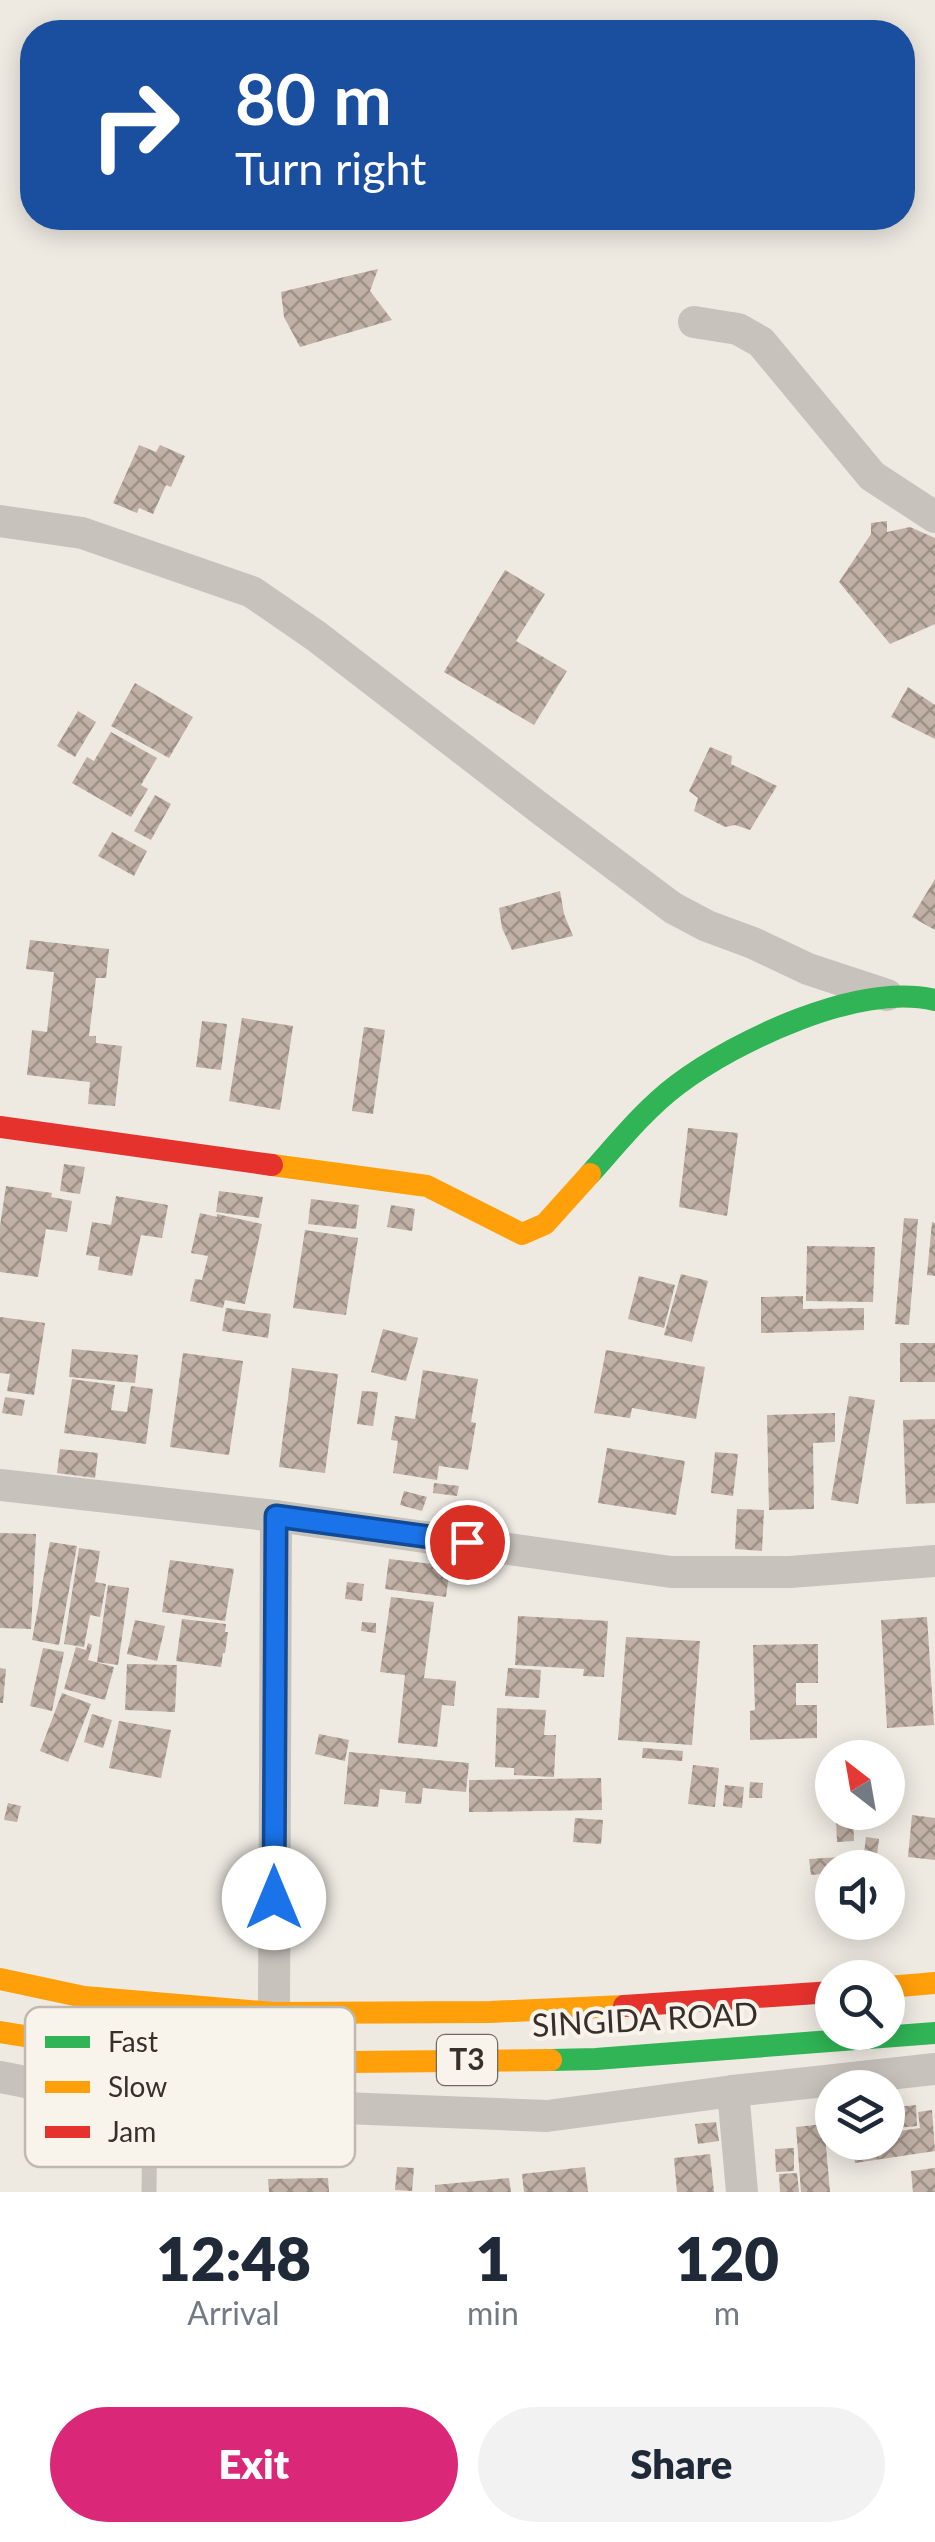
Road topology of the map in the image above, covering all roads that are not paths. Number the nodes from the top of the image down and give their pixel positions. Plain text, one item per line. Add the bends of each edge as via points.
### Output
1 (694, 322) dead end
2 (935, 517) edge
3 (0, 521) edge
4 (890, 996) junction
5 (935, 1000) edge
6 (0, 1127) edge
7 (0, 1484) edge
8 (276, 1516) junction
9 (935, 1561) edge
10 (0, 1979) edge
11 (935, 1984) edge
12 (905, 1987) edge
13 (815, 1993) edge
14 (203, 2007) edge
15 (274, 2007) edge
16 (355, 2013) edge
17 (0, 2032) edge
18 (935, 2033) edge
19 (25, 2040) edge
20 (355, 2062) edge
21 (935, 2069) edge
22 (0, 2078) edge
23 (25, 2082) edge
24 (733, 2090) junction
25 (355, 2098) edge
26 (149, 2167) edge
27 (149, 2192) edge
28 (742, 2192) edge

1 - 2 street via 738,329 762,342 872,476
3 - 4 street via 82,533 252,592 673,908 808,969
4 - 5 main road
4 - 6 main road via 800,1021 675,1086 545,1224 522,1234 427,1186
7 - 8 street
8 - 9 street via 672,1572
8 - 15 street
10 - 14 main road, SINGIDA ROAD / T3 via 84,1997
11 - 12 main road
13 - 16 main road, SINGIDA ROAD / T3 via 490,2012
17 - 19 main road, SINGIDA ROAD / T3
18 - 20 main road, SINGIDA ROAD / T3 via 596,2059
21 - 24 street
22 - 23 street
24 - 25 street via 548,2116
24 - 28 street
26 - 27 lane

